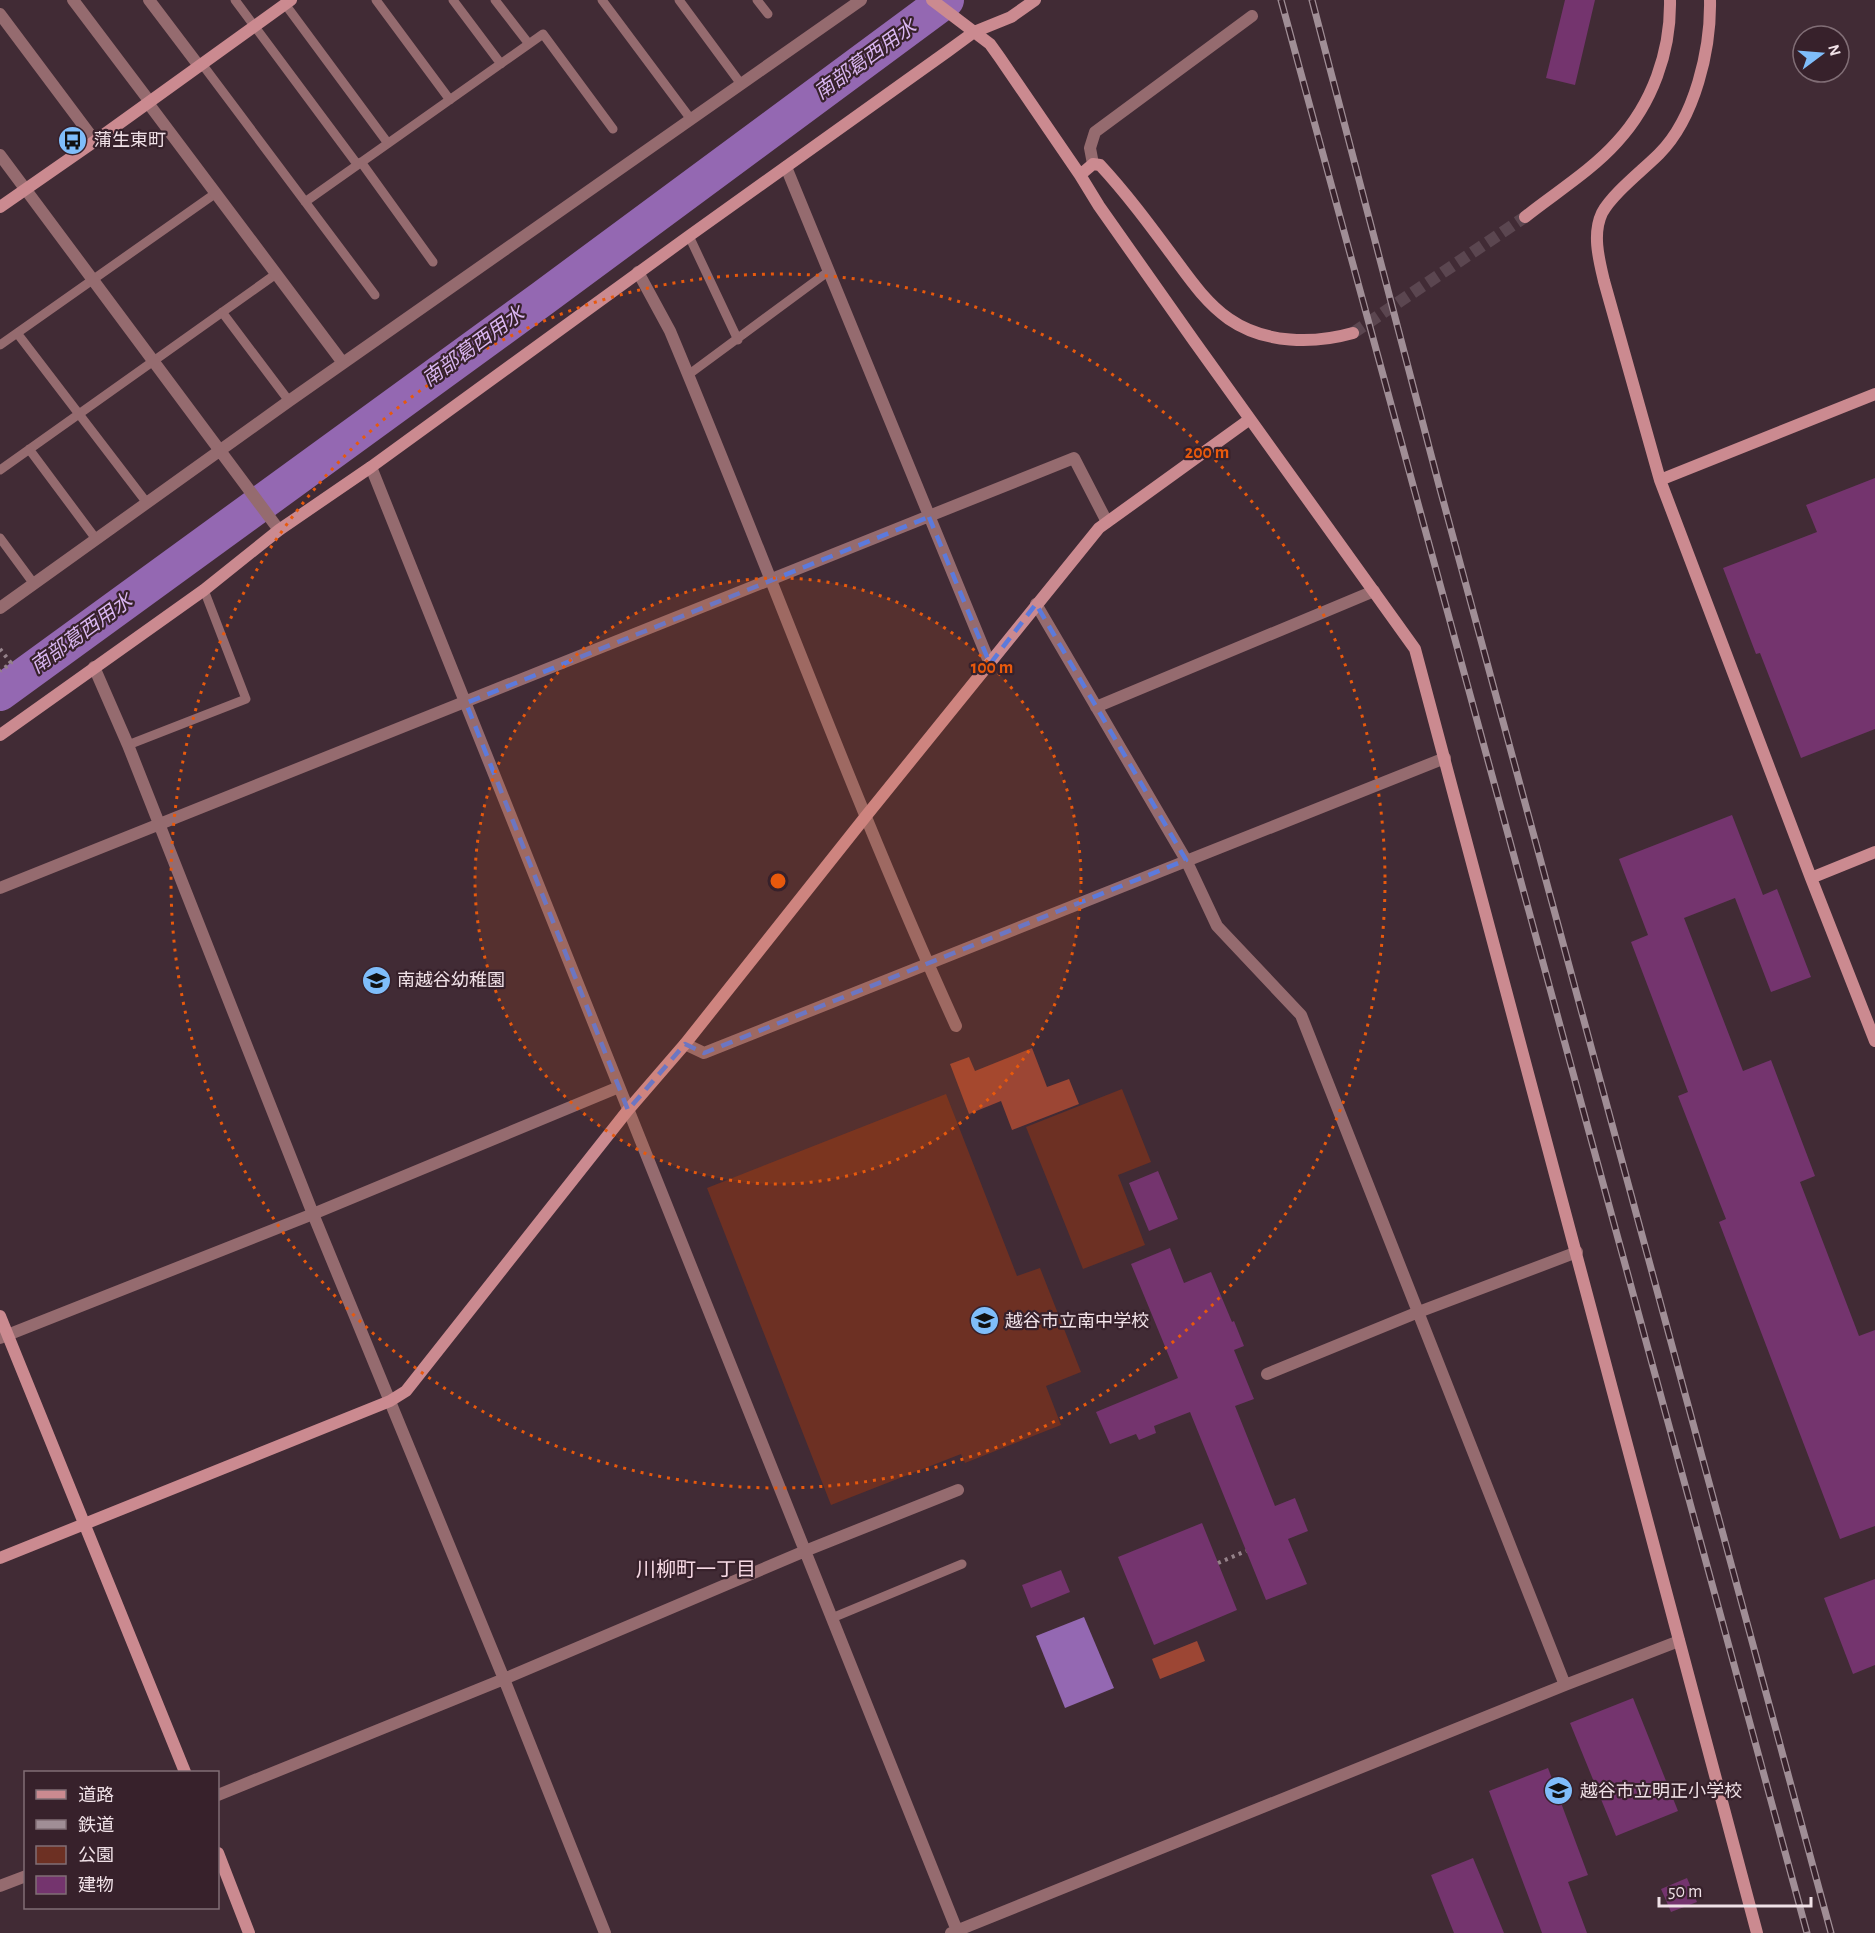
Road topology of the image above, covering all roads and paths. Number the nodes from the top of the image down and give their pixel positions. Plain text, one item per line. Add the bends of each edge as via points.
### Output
1 (73, 0) edge
2 (149, 0) edge
3 (235, 0) edge
4 (376, 0) edge
5 (453, 0) edge
6 (495, 0) edge
7 (602, 0) edge
8 (679, 0) edge
9 (757, 0) edge
10 (861, 0) edge
11 (932, 0) edge
12 (1035, 0) edge
13 (1670, 0) edge
14 (1710, 0) edge
15 (289, 1) edge
16 (0, 14) edge
17 (768, 14) dead end
18 (1252, 16) dead end
19 (255, 26) junction
20 (974, 32) junction
21 (529, 44) junction
22 (501, 64) junction
23 (200, 65) junction
24 (741, 84) junction
25 (450, 100) junction
26 (149, 102) junction
27 (687, 114) dead end
28 (613, 129) dead end
29 (96, 141) junction
30 (387, 142) junction
31 (0, 155) edge
32 (359, 163) junction
33 (1094, 164) junction
34 (786, 167) junction
35 (1080, 175) junction
36 (24, 189) junction
37 (216, 193) junction
38 (305, 202) junction
39 (0, 207) edge
40 (1525, 217) tunnel mouth
41 (688, 236) junction
42 (433, 262) dead end
43 (829, 271) junction
44 (638, 272) junction
45 (276, 274) junction
46 (93, 279) junction
47 (375, 295) dead end
48 (222, 312) junction
49 (17, 333) junction
50 (1353, 333) tunnel mouth
51 (738, 340) junction
52 (0, 345) edge
53 (154, 361) junction
54 (343, 363) junction
55 (688, 375) junction
56 (1875, 394) edge
57 (289, 400) junction
58 (79, 414) junction
59 (1250, 419) junction
60 (29, 449) junction
61 (220, 451) junction
62 (371, 467) junction
63 (0, 470) edge
64 (1660, 480) junction
65 (147, 503) junction
66 (929, 517) junction
67 (1107, 522) junction
68 (276, 525) junction
69 (0, 538) edge
70 (96, 539) junction
71 (772, 579) junction
72 (34, 584) junction
73 (204, 590) junction
74 (1374, 591) junction
75 (1036, 604) junction
76 (0, 608) edge
77 (0, 649) edge
78 (990, 664) junction
79 (94, 667) junction
80 (0, 671) edge
81 (466, 703) junction
82 (1096, 707) junction
83 (0, 735) edge
84 (128, 745) junction
85 (1445, 758) junction
86 (866, 816) junction
87 (160, 825) junction
88 (1875, 852) edge
89 (1186, 860) junction
90 (1811, 878) junction
91 (0, 888) edge
92 (927, 963) junction
93 (956, 1026) dead end
94 (1875, 1041) edge
95 (684, 1044) junction
96 (619, 1088) junction
97 (628, 1110) junction
98 (313, 1214) junction
99 (1577, 1252) junction
100 (1416, 1313) junction
101 (0, 1316) edge
102 (4, 1337) edge
103 (1267, 1374) dead end
104 (390, 1401) junction
105 (958, 1490) dead end
106 (84, 1525) junction
107 (805, 1551) junction
108 (1246, 1551) dead end
109 (0, 1558) edge
110 (1218, 1563) dead end
111 (962, 1564) dead end
112 (832, 1618) junction
113 (1679, 1641) junction
114 (504, 1679) junction
115 (1565, 1685) junction
116 (184, 1771) edge
117 (219, 1795) edge
118 (219, 1856) edge
119 (24, 1877) edge
120 (0, 1886) edge
121 (955, 1932) edge
122 (249, 1933) edge
123 (605, 1933) edge
124 (1757, 1933) edge

1 - 26 street
2 - 23 street
3 - 19 lane
4 - 25 lane
5 - 22 lane
6 - 21 lane
7 - 27 lane
8 - 24 lane
9 - 17 lane
10 - 24 street
11 - 20 street
12 - 20 street via 1011,17
13 - 40 street via 1665,54 1639,112 1617,142 1590,167
14 - 64 street via 1702,71 1692,100 1662,151 1615,197 1602,213 1597,229 1604,281
15 - 19 street
15 - 30 lane
16 - 29 street
18 - 33 street via 1095,132 1090,148
19 - 23 street
19 - 32 lane
20 - 34 street
20 - 35 street via 990,44
21 - 22 lane
21 - 28 lane via 543,34
22 - 25 lane
23 - 26 street
23 - 38 lane
24 - 54 street
25 - 30 lane
26 - 29 street
26 - 37 street
29 - 36 street
30 - 32 lane
31 - 36 street
32 - 38 lane
32 - 42 lane
33 - 35 street
33 - 50 street via 1100,165 1122,189 1204,297 1231,320 1258,333 1310,342
34 - 41 street
34 - 43 street
35 - 59 street
36 - 39 street
36 - 46 street
37 - 45 street
37 - 46 lane
38 - 47 lane
41 - 44 street
41 - 51 lane
43 - 51 lane
43 - 66 street
44 - 55 street
44 - 62 street
45 - 48 lane
45 - 54 street
46 - 49 lane
46 - 53 street
48 - 53 lane
48 - 57 lane
49 - 52 lane
49 - 58 lane
51 - 55 lane
53 - 58 lane
53 - 61 street
54 - 57 street
55 - 71 street
56 - 64 street
57 - 61 street
58 - 60 lane
58 - 65 lane
59 - 67 street
59 - 74 street
60 - 63 lane
60 - 70 lane
61 - 65 street
61 - 68 street
62 - 68 street
62 - 81 street
64 - 90 street
65 - 70 street
66 - 67 street via 1074,458
66 - 71 street
66 - 78 street
67 - 75 street
68 - 73 street
69 - 72 lane
70 - 72 street
71 - 81 street
71 - 86 street
72 - 76 street
73 - 79 street
73 - 84 lane via 246,699
74 - 82 street
74 - 85 street via 1415,649
75 - 78 street
75 - 82 street
77 - 80 path via 11,663
78 - 86 street
79 - 83 street
79 - 84 street
81 - 87 street
81 - 96 street
82 - 89 street
84 - 87 street
85 - 89 street
85 - 99 street
86 - 92 street
86 - 95 street
87 - 91 street
87 - 98 street
88 - 90 street
89 - 92 street
89 - 100 street via 1217,926 1301,1015
90 - 94 street
92 - 93 street
92 - 95 street via 704,1053
95 - 97 street
96 - 97 street
96 - 98 street
97 - 104 street via 406,1390
97 - 107 street
98 - 102 street
98 - 104 street
99 - 100 street
99 - 113 street
100 - 103 street
100 - 115 street
101 - 102 street
102 - 106 street
104 - 106 street
104 - 114 street
105 - 107 street
106 - 109 street
106 - 116 street
107 - 112 street
107 - 114 street
108 - 110 path
111 - 112 lane
112 - 121 street
113 - 115 street
113 - 124 street
114 - 117 street
114 - 123 street
115 - 121 street
118 - 122 street
119 - 120 street

